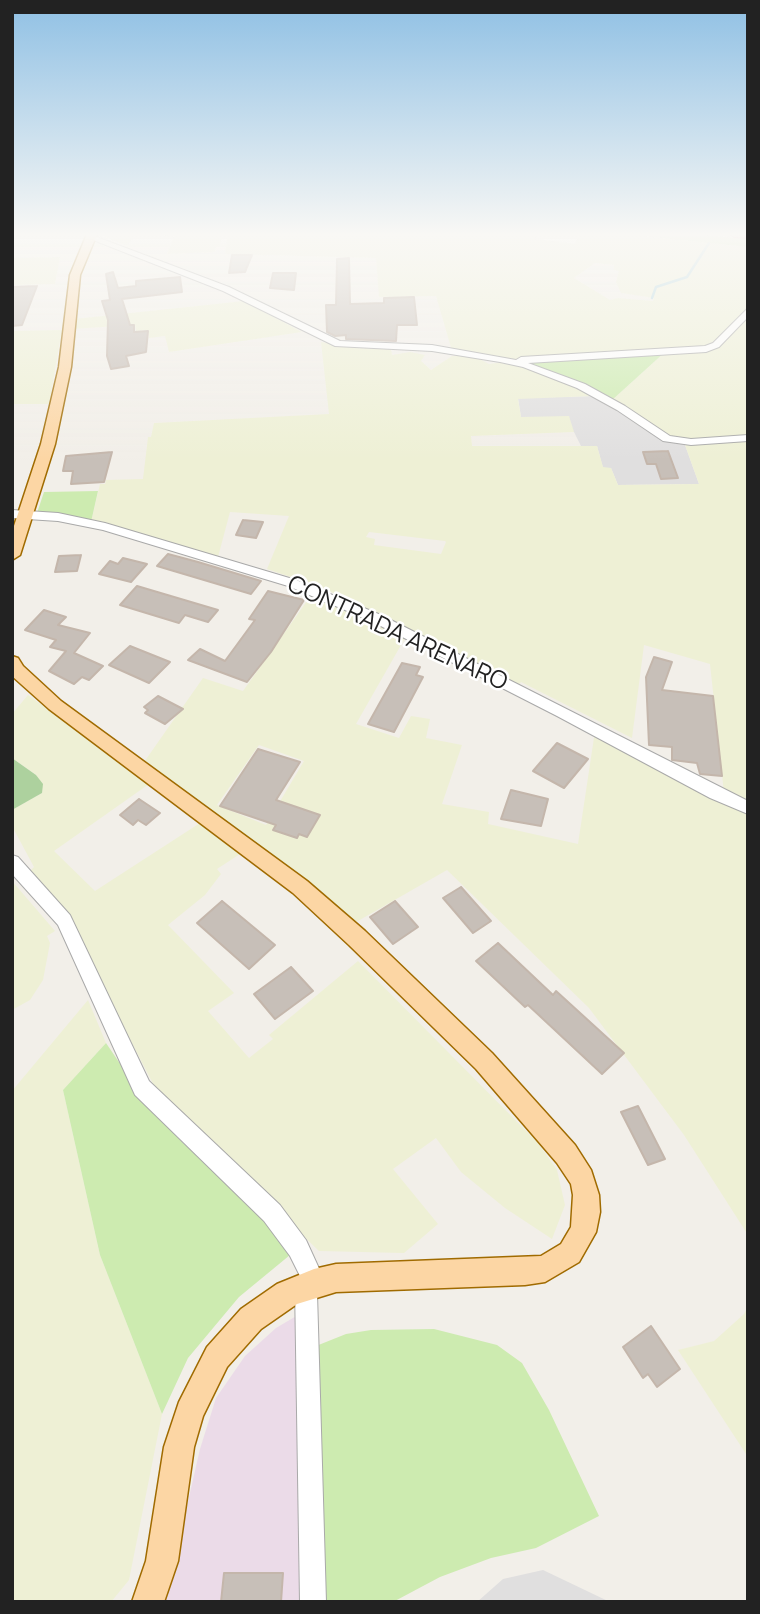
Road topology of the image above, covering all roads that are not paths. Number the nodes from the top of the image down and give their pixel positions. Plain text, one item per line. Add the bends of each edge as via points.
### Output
1 (71, 309) edge
2 (267, 309) edge
3 (748, 312) edge
4 (509, 361) junction
5 (748, 438) edge
6 (19, 515) edge
7 (12, 555) edge
8 (12, 662) edge
9 (748, 808) edge
10 (12, 862) edge
11 (310, 1284) junction
12 (148, 1602) edge
13 (313, 1602) edge

1 - 6 main road via 65,367 48,444
2 - 4 street via 338,344 432,348
3 - 4 street via 716,345 706,349
4 - 5 street via 580,386 667,439
6 - 7 main road
6 - 9 street, CONTRADA ARENARO via 105,527 292,583 376,618
8 - 11 main road via 55,705 300,887 358,938 484,1061 566,1154 582,1179 587,1212 583,1232 570,1253 545,1269 369,1275
10 - 11 street via 64,920 142,1088 272,1213 298,1248
11 - 12 main road via 251,1319 217,1357 201,1384 179,1447 162,1561
11 - 13 street

